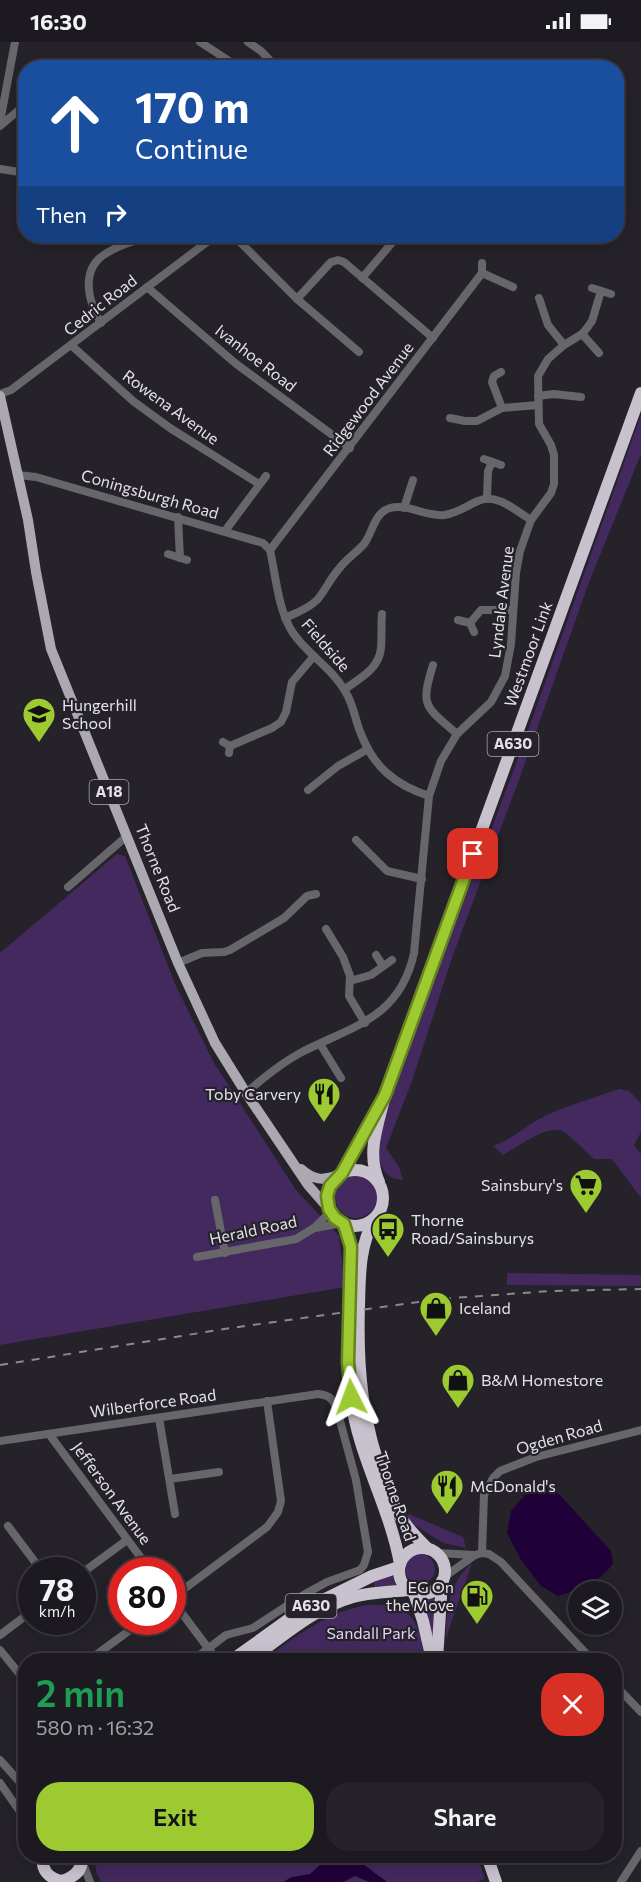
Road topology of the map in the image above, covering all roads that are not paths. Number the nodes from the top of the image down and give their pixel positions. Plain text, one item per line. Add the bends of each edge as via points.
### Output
1 (15, 42) edge
2 (200, 42) edge
3 (248, 42) edge
4 (228, 60) edge
5 (269, 60) edge
6 (2, 108) junction
7 (18, 111) edge
8 (15, 114) junction
9 (0, 124) edge
10 (0, 169) edge
11 (18, 171) edge
12 (131, 243) edge
13 (206, 243) edge
14 (241, 243) edge
15 (392, 243) edge
16 (482, 263) dead end
17 (482, 273) junction
18 (362, 278) junction
19 (147, 287) junction
20 (513, 287) dead end
21 (611, 294) dead end
22 (539, 298) dead end
23 (297, 299) junction
24 (543, 311) junction
25 (533, 315) dead end
26 (101, 322) junction
27 (582, 334) junction
28 (433, 338) junction
29 (71, 345) junction
30 (564, 345) junction
31 (359, 352) dead end
32 (599, 353) dead end
33 (501, 372) dead end
34 (641, 393) edge
35 (0, 395) edge
36 (581, 397) dead end
37 (538, 400) junction
38 (502, 408) junction
39 (450, 418) dead end
40 (350, 447) junction
41 (501, 465) dead end
42 (18, 476) junction
43 (266, 476) dead end
44 (413, 480) dead end
45 (259, 484) junction
46 (487, 498) junction
47 (404, 508) junction
48 (178, 517) junction
49 (531, 520) junction
50 (225, 531) junction
51 (270, 550) junction
52 (168, 554) dead end
53 (513, 610) junction
54 (382, 614) dead end
55 (285, 618) junction
56 (458, 620) dead end
57 (315, 656) junction
58 (433, 665) dead end
59 (345, 689) junction
60 (457, 734) junction
61 (228, 747) dead end
62 (368, 749) junction
63 (308, 790) dead end
64 (429, 796) junction
65 (127, 836) junction
66 (356, 840) dead end
67 (422, 879) junction
68 (68, 887) dead end
69 (316, 894) dead end
70 (326, 928) dead end
71 (376, 956) dead end
72 (392, 960) dead end
73 (178, 963) junction
74 (383, 966) junction
75 (350, 981) junction
76 (365, 1023) junction
77 (320, 1044) junction
78 (341, 1078) dead end
79 (246, 1092) junction
80 (385, 1095) junction
81 (290, 1158) junction
82 (340, 1174) junction
83 (379, 1182) junction
84 (215, 1200) dead end
85 (330, 1210) junction
86 (374, 1220) junction
87 (343, 1224) junction
88 (314, 1228) junction
89 (225, 1253) junction
90 (197, 1257) dead end
91 (267, 1401) junction
92 (159, 1418) junction
93 (641, 1430) edge
94 (49, 1434) junction
95 (0, 1441) edge
96 (170, 1479) junction
97 (221, 1482) dead end
98 (175, 1514) dead end
99 (9, 1526) dead end
100 (127, 1540) junction
101 (432, 1551) junction
102 (479, 1554) junction
103 (32, 1557) edge
104 (140, 1557) edge
105 (96, 1563) edge
106 (400, 1566) junction
107 (443, 1579) junction
108 (186, 1588) edge
109 (411, 1591) junction
110 (186, 1618) edge
111 (18, 1622) edge
112 (0, 1635) edge
113 (123, 1635) edge
114 (208, 1648) junction
115 (0, 1650) edge
116 (99, 1653) edge
117 (202, 1653) edge
118 (212, 1653) edge
119 (242, 1653) edge
120 (260, 1653) edge
121 (433, 1653) edge
122 (436, 1653) edge
123 (586, 1653) edge
124 (18, 1672) edge
125 (622, 1692) edge
126 (641, 1712) edge
127 (0, 1760) edge
128 (18, 1780) edge
129 (0, 1783) edge
130 (18, 1809) edge
131 (641, 1851) edge
132 (80, 1863) edge
133 (83, 1863) edge
134 (489, 1863) edge
135 (45, 1877) edge
136 (65, 1881) edge
137 (84, 1882) edge
138 (90, 1882) edge
139 (496, 1882) edge
140 (621, 1882) edge

1 - 6 street
2 - 4 street
3 - 5 street
6 - 8 street
6 - 9 street
7 - 8 street
8 - 9 street
10 - 11 street
12 - 26 street via 105,253 93,267 89,300
13 - 19 street, Cedric Road
14 - 23 street
15 - 18 street
16 - 17 street
17 - 20 street
17 - 28 street, Ridgewood Avenue
18 - 23 street via 345,262 331,262
18 - 28 street
19 - 26 street, Cedric Road
19 - 40 street, Ivanhoe Road via 235,363
21 - 27 street via 597,289 592,321
22 - 24 street
23 - 31 street
24 - 25 street
24 - 30 street via 548,325
26 - 29 street, Cedric Road
27 - 30 street, Lyndale Avenue
27 - 32 street
28 - 40 street, Ridgewood Avenue
29 - 35 street, Cedric Road
29 - 45 street, Rowena Avenue via 160,422
30 - 37 street, Lyndale Avenue via 540,369
33 - 38 street via 492,382
34 - 80 highway, Westmoor Link / A630
35 - 42 main road, Thorne Road / A18
36 - 37 street via 554,394
37 - 38 street
37 - 49 street, Lyndale Avenue via 539,424 554,455 554,484
38 - 39 street via 477,421
40 - 51 street, Ridgewood Avenue
41 - 46 street via 488,461
42 - 48 street, Coningsburgh Road via 36,477
42 - 65 main road, Thorne Road / A18 via 51,649
43 - 45 street
44 - 47 street
45 - 50 street
46 - 47 street via 442,515
46 - 49 street via 497,499
47 - 55 street via 383,512 365,543 339,568 318,598
48 - 50 street, Coningsburgh Road
48 - 52 street via 183,559
49 - 53 street, Lyndale Avenue via 520,552
50 - 51 street, Coningsburgh Road via 263,543
51 - 55 street, Fieldside
53 - 56 street via 481,610 472,628
53 - 60 street, Lyndale Avenue via 508,665 501,688
54 - 59 street via 381,648 376,662
55 - 57 street, Fieldside via 293,633
57 - 59 street, Fieldside
57 - 61 street via 292,682 281,722
58 - 60 street via 425,690 426,704
59 - 62 street, Fieldside
60 - 64 street, Lyndale Avenue via 441,761
62 - 63 street
62 - 64 street, Fieldside via 397,782
64 - 67 street, Lyndale Avenue
65 - 68 street
65 - 73 main road, Thorne Road / A18
66 - 67 street via 387,871
67 - 76 street, Lyndale Avenue via 414,953 407,975 390,1002
69 - 73 street via 307,896 284,918 230,950 201,953
70 - 75 street via 343,957
71 - 74 street
72 - 74 street
73 - 79 main road, Thorne Road / A18 via 215,1043
74 - 75 street via 363,979
75 - 76 street via 351,1001
76 - 77 street, Lyndale Avenue
77 - 78 street
77 - 79 street, Lyndale Avenue via 288,1060
79 - 81 main road, Thorne Road / A18
80 - 82 highway, Westmoor Link / A630
80 - 83 highway, Westmoor Link / A630 via 372,1150
81 - 82 main road, A18 via 314,1178 329,1179
81 - 85 main road, A18
82 - 83 highway, A18 via 362,1170
82 - 85 highway via 327,1196
83 - 86 highway via 384,1200
84 - 89 street
85 - 87 highway, A18
85 - 88 street, Herald Road
86 - 87 highway via 360,1226
86 - 101 highway, Thorne Road via 360,1258 358,1352 362,1397 381,1471 398,1514
87 - 88 street, Herald Road
87 - 106 highway, Thorne Road via 352,1257 348,1362 351,1397 368,1468 389,1520
88 - 89 street, Herald Road via 296,1239
89 - 90 street, Herald Road
91 - 92 street, Wilberforce Road
91 - 108 street via 281,1490 278,1512 267,1527
91 - 114 street, Wilberforce Road via 310,1395 332,1399 356,1480 368,1552 360,1570 327,1582 253,1628 226,1635
92 - 94 street, Wilberforce Road
92 - 96 street
93 - 102 street, Ogden Road via 536,1457 500,1471 484,1496
94 - 95 street, Wilberforce Road
94 - 100 street, Jefferson Avenue
96 - 97 street via 219,1469
96 - 98 street
99 - 103 street
100 - 104 street, Jefferson Avenue
100 - 105 street
101 - 102 street
101 - 106 highway via 411,1551
101 - 107 highway via 443,1564
102 - 107 street
102 - 123 street via 489,1554 501,1562
106 - 109 highway via 401,1580
106 - 119 highway, A630 via 298,1612
107 - 109 highway via 430,1592
107 - 122 highway
109 - 120 highway, A630 via 354,1596 306,1620
109 - 121 highway
110 - 114 street
111 - 112 street
113 - 116 street
114 - 117 street
114 - 118 street
115 - 124 street
125 - 126 street
127 - 128 street
129 - 130 street
131 - 140 street
132 - 136 highway via 79,1870
133 - 138 street
134 - 139 highway
135 - 136 highway
136 - 137 street

